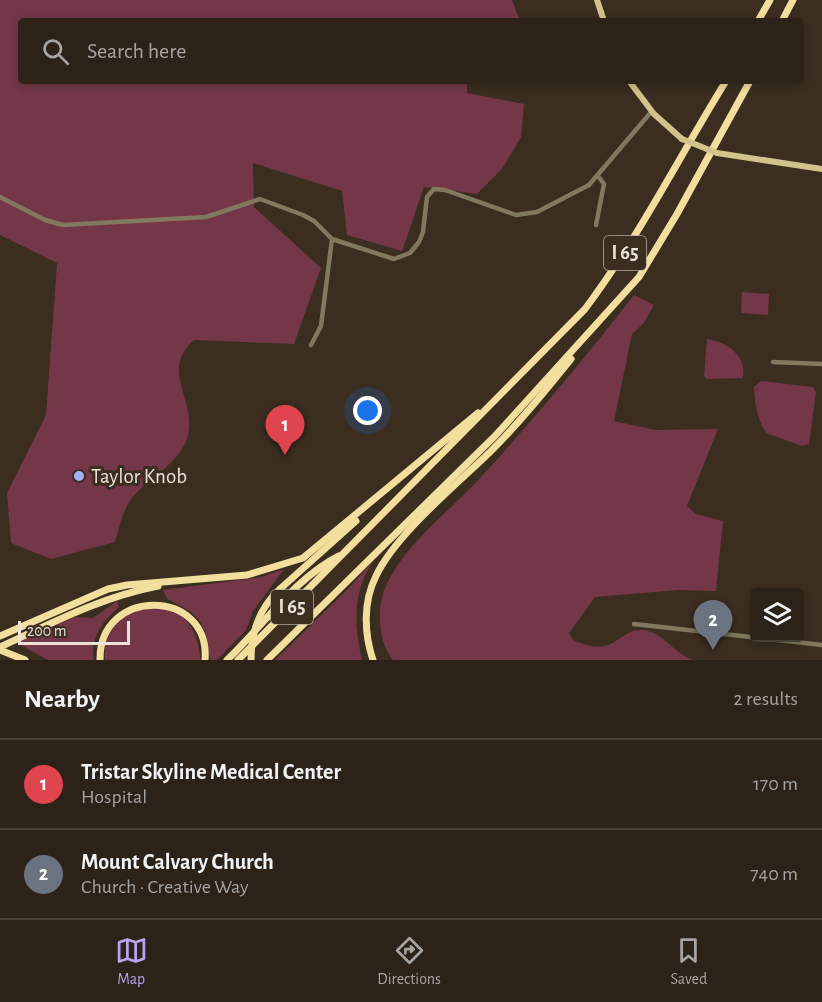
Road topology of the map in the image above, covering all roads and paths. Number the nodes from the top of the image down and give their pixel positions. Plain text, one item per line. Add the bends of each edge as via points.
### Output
1 (597, 0) edge
2 (770, 0) edge
3 (793, 0) edge
4 (603, 18) edge
5 (760, 18) edge
6 (784, 18) edge
7 (631, 84) edge
8 (724, 84) edge
9 (748, 84) edge
10 (651, 111) junction
11 (822, 169) edge
12 (598, 176) junction
13 (0, 196) edge
14 (596, 225) dead end
15 (332, 239) junction
16 (613, 307) junction
17 (311, 345) dead end
18 (772, 362) dead end
19 (822, 364) edge
20 (516, 381) junction
21 (395, 484) junction
22 (344, 554) junction
23 (184, 581) junction
24 (634, 624) dead end
25 (0, 636) edge
26 (822, 645) edge
27 (0, 649) edge
28 (25, 660) edge
29 (100, 660) edge
30 (205, 660) edge
31 (227, 660) edge
32 (238, 660) edge
33 (251, 660) edge
34 (267, 660) edge
35 (373, 660) edge

1 - 4 main road
2 - 5 highway
3 - 6 highway
7 - 10 main road
8 - 20 highway, I 65 via 616,268 585,309
9 - 16 highway, I 65 via 657,248
10 - 11 main road, bridge via 682,140 717,153
10 - 12 street
12 - 14 street via 604,184
12 - 15 street via 584,188 523,216 434,189 427,197 419,242 394,259
13 - 15 street via 63,225 206,217 260,199 314,221
15 - 17 street via 321,326
16 - 34 highway, I 65 via 495,436
16 - 35 highway via 519,422 381,566 366,613
18 - 19 street
20 - 21 highway
20 - 22 highway, I 65
21 - 23 highway via 303,558 248,575
21 - 33 highway, bridge via 269,599 255,626
22 - 31 highway via 327,562
22 - 32 highway, I 65
23 - 25 highway via 108,589
23 - 27 highway via 120,594
24 - 26 street
27 - 28 highway
29 - 30 highway via 101,642 113,622 130,610 157,604 188,616 203,640

